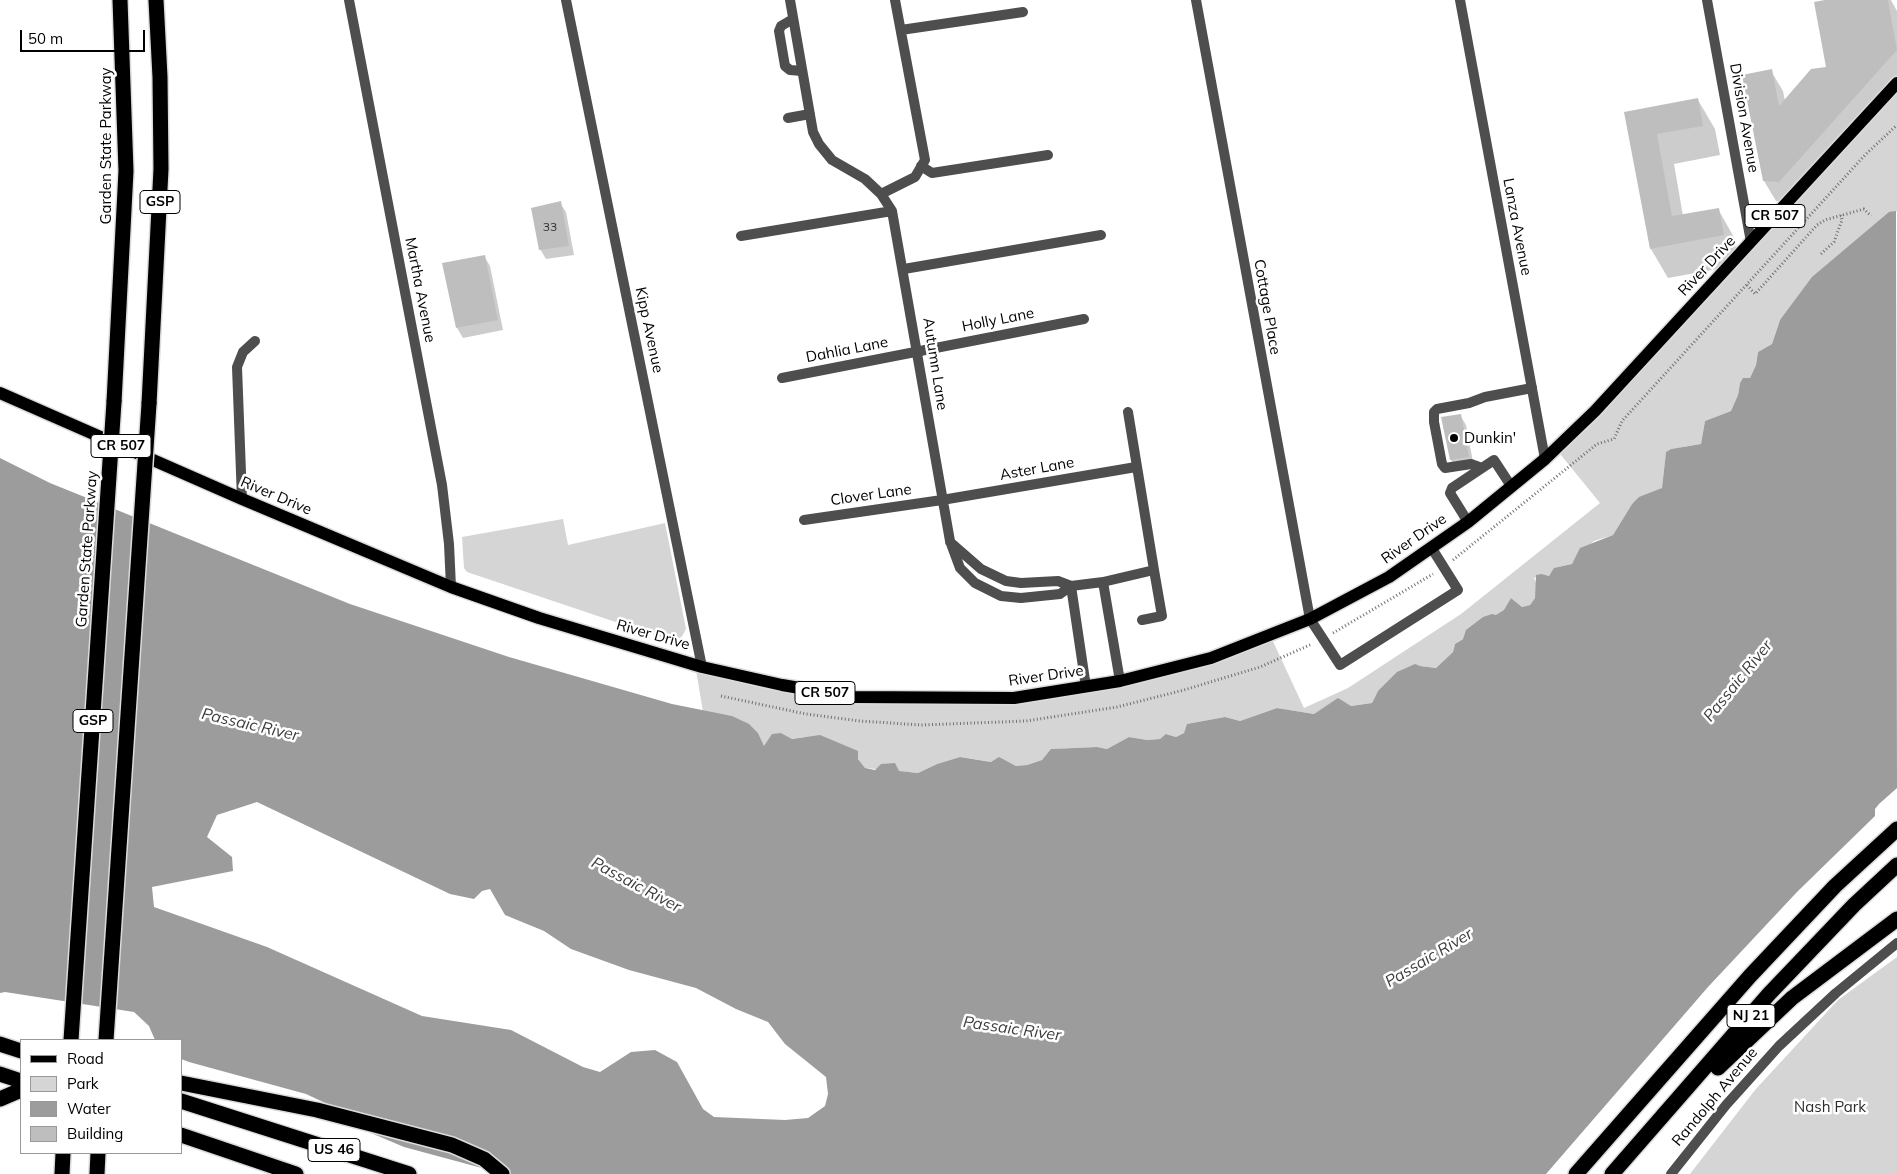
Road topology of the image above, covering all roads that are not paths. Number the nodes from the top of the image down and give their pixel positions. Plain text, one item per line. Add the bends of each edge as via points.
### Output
1 (120, 0) edge
2 (156, 0) edge
3 (349, 0) edge
4 (566, 0) edge
5 (790, 0) edge
6 (895, 0) edge
7 (1196, 0) edge
8 (1460, 0) edge
9 (1707, 0) edge
10 (1023, 12) dead end
11 (793, 19) junction
12 (901, 30) junction
13 (802, 71) junction
14 (1897, 83) edge
15 (810, 114) junction
16 (788, 118) dead end
17 (1048, 155) dead end
18 (921, 166) junction
19 (881, 194) junction
20 (892, 211) junction
21 (1101, 235) dead end
22 (741, 236) dead end
23 (1751, 242) junction
24 (904, 270) junction
25 (1084, 318) dead end
26 (255, 341) dead end
27 (918, 352) junction
28 (782, 378) dead end
29 (1532, 388) junction
30 (0, 393) edge
31 (1128, 412) dead end
32 (1545, 459) junction
33 (1136, 467) junction
34 (1482, 468) junction
35 (1511, 486) junction
36 (242, 499) junction
37 (942, 500) junction
38 (804, 520) dead end
39 (1468, 522) junction
40 (950, 541) junction
41 (1431, 548) junction
42 (1154, 570) junction
43 (1103, 582) junction
44 (1071, 586) junction
45 (451, 587) junction
46 (1310, 619) junction
47 (1142, 620) dead end
48 (702, 667) junction
49 (1120, 681) junction
50 (1086, 686) junction
51 (1897, 828) edge
52 (1897, 865) edge
53 (1897, 919) edge
54 (1897, 943) edge
55 (71, 1039) edge
56 (106, 1039) edge
57 (0, 1044) edge
58 (20, 1050) edge
59 (0, 1074) edge
60 (20, 1081) edge
61 (182, 1083) edge
62 (20, 1090) edge
63 (0, 1099) edge
64 (182, 1101) edge
65 (259, 1126) junction
66 (182, 1135) edge
67 (63, 1154) edge
68 (98, 1154) edge
69 (62, 1174) edge
70 (97, 1174) edge
71 (296, 1174) edge
72 (377, 1174) edge
73 (409, 1174) edge
74 (502, 1174) edge
75 (1576, 1174) edge
76 (1612, 1174) edge
77 (1617, 1174) edge
78 (1671, 1174) edge

1 - 55 highway, Garden State Parkway / GSP, bridge via 126,171 114,402
2 - 56 highway, GSP, bridge via 161,169 149,404
3 - 45 street, Martha Avenue via 442,485
4 - 48 street, Kipp Avenue
5 - 11 street, Autumn Lane
6 - 12 street
7 - 46 street, Cottage Place
8 - 29 street, Lanza Avenue
9 - 23 street, Division Avenue
10 - 12 street
11 - 13 street, Autumn Lane
11 - 13 street via 779,31 785,66
12 - 18 street via 925,160
13 - 15 street, Autumn Lane
14 - 23 main road, River Drive / CR 507
15 - 16 street
15 - 19 street, Autumn Lane via 818,144
17 - 18 street via 932,173
18 - 19 street via 915,177
19 - 20 street, Autumn Lane
20 - 22 street
20 - 24 street, Autumn Lane
21 - 24 street
23 - 32 main road, River Drive / CR 507 via 1595,412
24 - 27 street, Autumn Lane
25 - 27 street, Holly Lane
26 - 36 street via 243,352 237,367
27 - 28 street, Dahlia Lane
27 - 37 street, Autumn Lane
29 - 32 street, Lanza Avenue
29 - 34 street via 1485,396 1434,412 1445,468 1471,464
30 - 36 main road, River Drive / CR 507
31 - 33 street
32 - 35 main road, River Drive / CR 507
33 - 37 street, Aster Lane
33 - 42 street
34 - 35 street via 1494,460
34 - 39 street via 1451,490
35 - 39 main road, River Drive / CR 507
36 - 45 main road, River Drive / CR 507
37 - 38 street, Clover Lane
37 - 40 street, Autumn Lane
39 - 41 main road, River Drive / CR 507
40 - 44 street, Autumn Lane via 981,570 1006,581 1058,581
40 - 44 street, Autumn Lane via 960,568 975,583 1001,596 1021,598 1060,594
41 - 46 main road, River Drive / CR 507 via 1389,577
41 - 46 street via 1458,590 1340,665
42 - 43 street, Autumn Lane
42 - 47 street via 1162,616
43 - 44 street, Autumn Lane
43 - 49 street
44 - 50 street
45 - 48 main road, River Drive / CR 507 via 539,618
46 - 49 main road, River Drive / CR 507 via 1211,658
48 - 50 main road, River Drive / CR 507 via 782,686 853,697 1014,698
49 - 50 main road, River Drive / CR 507
51 - 75 highway, NJ 21 via 1835,886 1750,976
52 - 76 highway, NJ 21 via 1769,994
53 - 77 highway via 1764,1022
54 - 78 street, Randolph Avenue via 1779,1046
57 - 58 highway
59 - 60 highway
61 - 74 highway via 317,1110 452,1145 484,1159
62 - 63 highway
64 - 65 highway, US 46
65 - 72 highway
65 - 73 highway, US 46
66 - 71 highway, US 46
67 - 69 highway
68 - 70 highway

